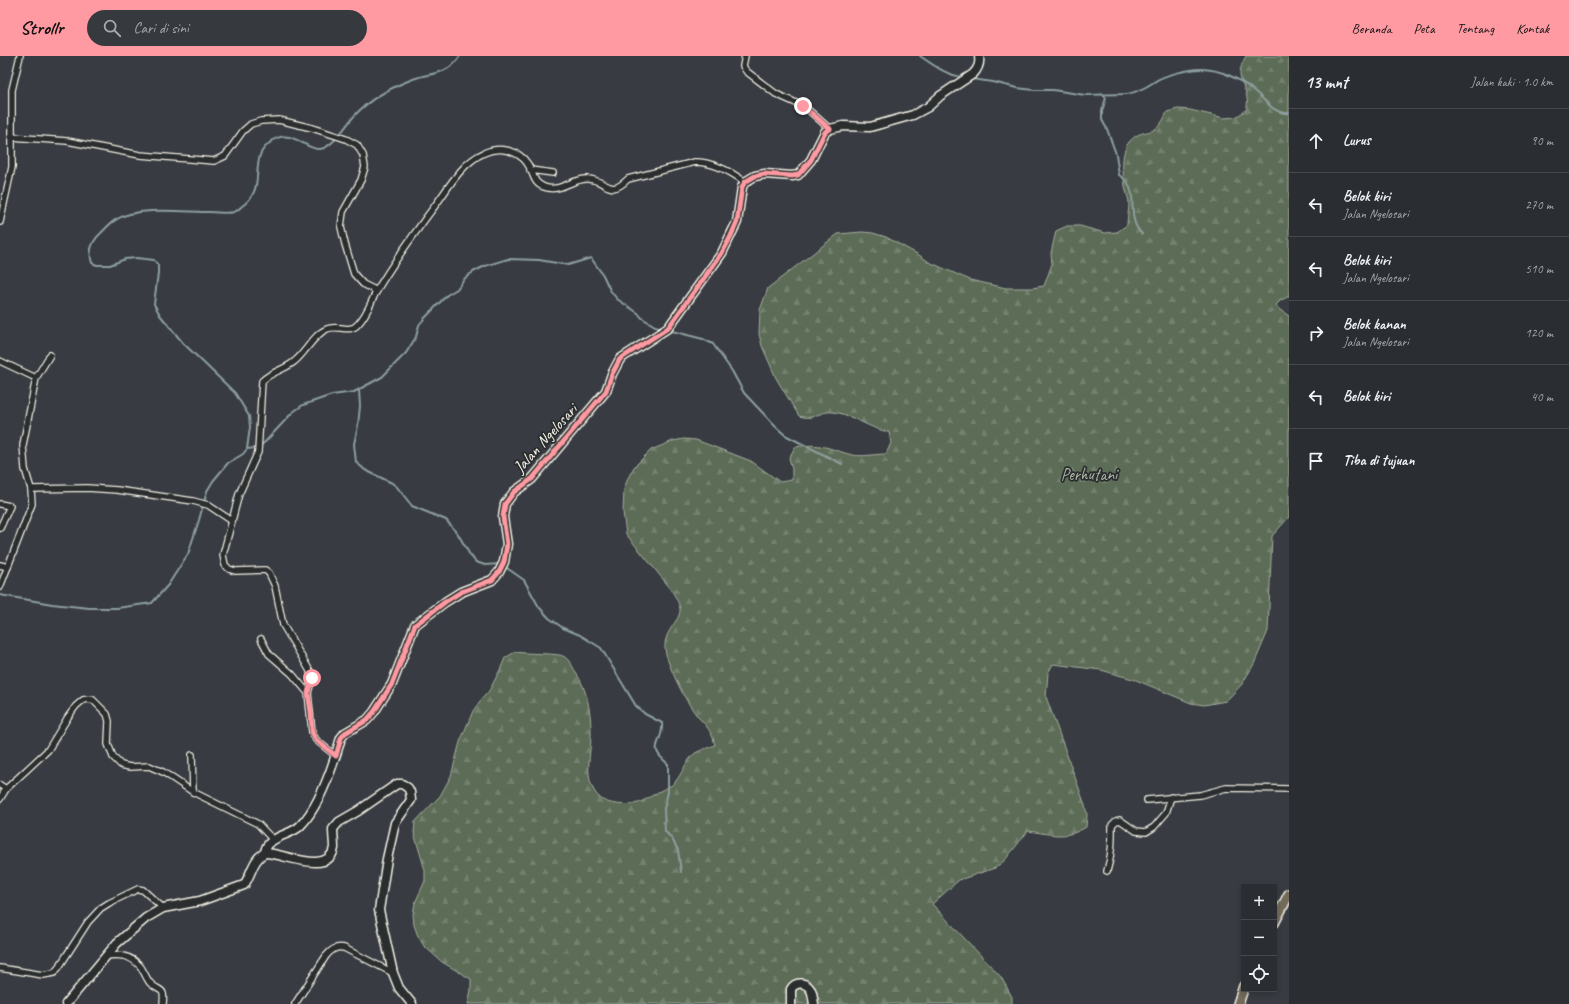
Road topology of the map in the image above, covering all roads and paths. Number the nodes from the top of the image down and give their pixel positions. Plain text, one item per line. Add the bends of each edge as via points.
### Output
1 (20, 56) edge
2 (745, 56) edge
3 (978, 56) edge
4 (830, 129) junction
5 (11, 138) junction
6 (530, 170) junction
7 (553, 173) dead end
8 (745, 182) junction
9 (0, 222) edge
10 (377, 291) junction
11 (50, 355) dead end
12 (0, 361) edge
13 (36, 378) junction
14 (31, 489) junction
15 (0, 504) edge
16 (232, 521) junction
17 (0, 528) edge
18 (0, 565) edge
19 (8, 568) junction
20 (0, 586) edge
21 (261, 639) dead end
22 (308, 693) junction
23 (192, 755) dead end
24 (336, 756) junction
25 (0, 785) edge
26 (6, 789) junction
27 (1289, 789) edge
28 (193, 792) junction
29 (1171, 797) junction
30 (0, 799) edge
31 (1147, 800) dead end
32 (273, 840) junction
33 (265, 853) junction
34 (1107, 871) dead end
35 (1289, 894) edge
36 (163, 908) junction
37 (1276, 920) edge
38 (106, 956) junction
39 (0, 968) edge
40 (393, 973) junction
41 (1242, 992) edge
42 (66, 1004) edge
43 (163, 1004) edge
44 (295, 1004) edge
45 (412, 1004) edge
46 (792, 1004) edge
47 (814, 1004) edge
48 (1238, 1004) edge

1 - 5 street via 12,90
2 - 4 street via 742,66 746,72 776,94 805,107
3 - 4 street via 978,70 914,115 870,127 843,126
4 - 8 street via 825,132 811,160 798,175 764,174
5 - 9 street via 12,167
5 - 10 street via 67,141 140,154 214,161 225,156 251,124 261,121 279,120 346,139 357,145 363,155 365,167 361,180 343,212 345,244 354,274 363,284
6 - 7 street
6 - 8 street via 533,179 544,187 555,189 587,179 607,187 615,187 628,179 694,162 705,162 734,173
6 - 10 street via 528,163 520,156 502,149 486,152 473,159 461,170 427,216
8 - 24 street, Jalan Ngelosari via 737,222 730,238 678,314 665,330 620,359 606,391 532,479 509,498 503,510 507,544 504,562 499,572 492,580 461,592 445,602 415,625 392,684 367,720 341,738
10 - 16 street via 357,326 352,329 334,327 321,332 295,362 270,374 262,381 258,452 239,494
11 - 13 street
12 - 13 street
13 - 14 street via 23,445 25,469
14 - 16 street via 117,490 193,501 208,506
14 - 19 street via 32,504
15 - 17 street via 10,506
16 - 22 street via 222,555 225,565 235,571 260,570 269,573 275,586 283,625 310,671 312,682
18 - 19 street
19 - 20 street
21 - 22 street via 269,654 292,674
22 - 24 street via 312,732 316,740
23 - 28 street
24 - 32 street, Jalan Ngelosari via 326,783 305,821 298,828
25 - 26 street
26 - 28 street via 48,750 76,706 89,699 106,714 109,721 108,744 113,757 121,765 149,766
26 - 30 street
27 - 29 street via 1226,788 1200,795
28 - 32 street via 258,824
29 - 31 street
29 - 34 street via 1166,813 1154,828 1146,832 1136,831 1120,820 1112,825 1113,845
32 - 33 street
33 - 36 street via 258,859 244,885 200,901
33 - 40 street via 305,861 324,860 330,856 334,847 333,829 338,822 397,784 408,788 411,800 395,823 380,900 381,919
35 - 37 main road
36 - 38 street via 146,918
36 - 39 street via 143,890 136,890 109,903 94,914 54,973 43,975
38 - 42 street
38 - 43 street via 124,955 140,966 151,983 164,994
40 - 44 street via 344,948 336,947 326,956
40 - 45 street via 399,988
41 - 48 main road
46 - 47 street via 791,988 800,983 810,989

